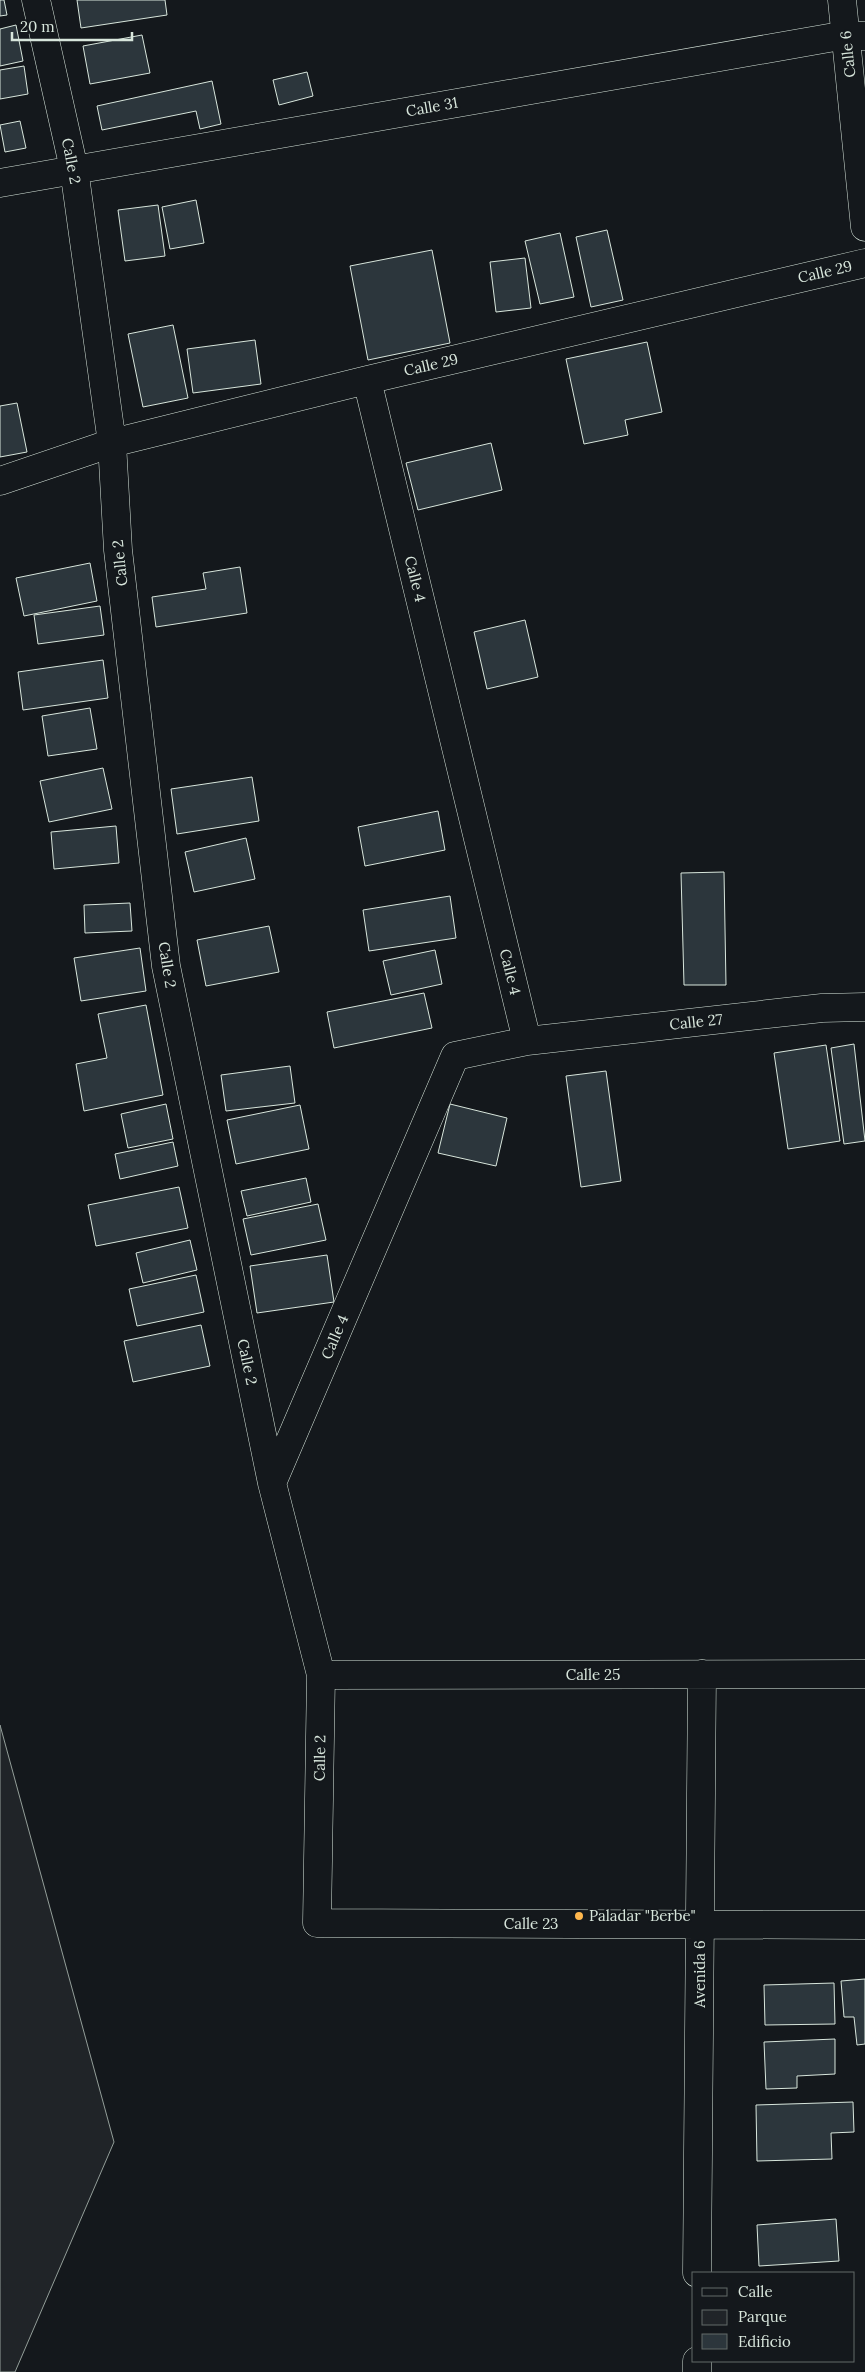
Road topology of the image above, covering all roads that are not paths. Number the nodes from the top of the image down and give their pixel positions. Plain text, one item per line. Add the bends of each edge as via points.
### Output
1 (36, 0) edge
2 (842, 0) edge
3 (855, 35) edge
4 (74, 169) junction
5 (0, 183) edge
6 (865, 227) edge
7 (865, 263) edge
8 (367, 380) junction
9 (112, 443) junction
10 (0, 481) edge
11 (865, 1007) edge
12 (527, 1041) junction
13 (272, 1483) junction
14 (702, 1674) junction
15 (865, 1674) edge
16 (321, 1675) junction
17 (317, 1923) joint
18 (700, 1924) junction
19 (865, 1925) edge
20 (697, 2272) edge

1 - 4 street, Calle 2
2 - 3 street, Calle 6
3 - 4 street, Calle 31
3 - 6 street, Calle 6
4 - 5 street, Calle 31
4 - 9 street, Calle 2
7 - 8 street, Calle 29
8 - 9 street, Calle 29
8 - 12 street, Calle 4
9 - 10 street, Calle 29
9 - 13 street, Calle 2 via 118,550 166,966
11 - 12 street, Calle 27 via 822,1008
12 - 13 street, Calle 4 via 455,1056
13 - 16 street, Calle 2
14 - 15 street, Calle 25
14 - 16 street, Calle 25
14 - 18 street, Avenida 6
16 - 17 street, Calle 2
17 - 18 street, Calle 23
18 - 19 street, Calle 23
18 - 20 street, Avenida 6

